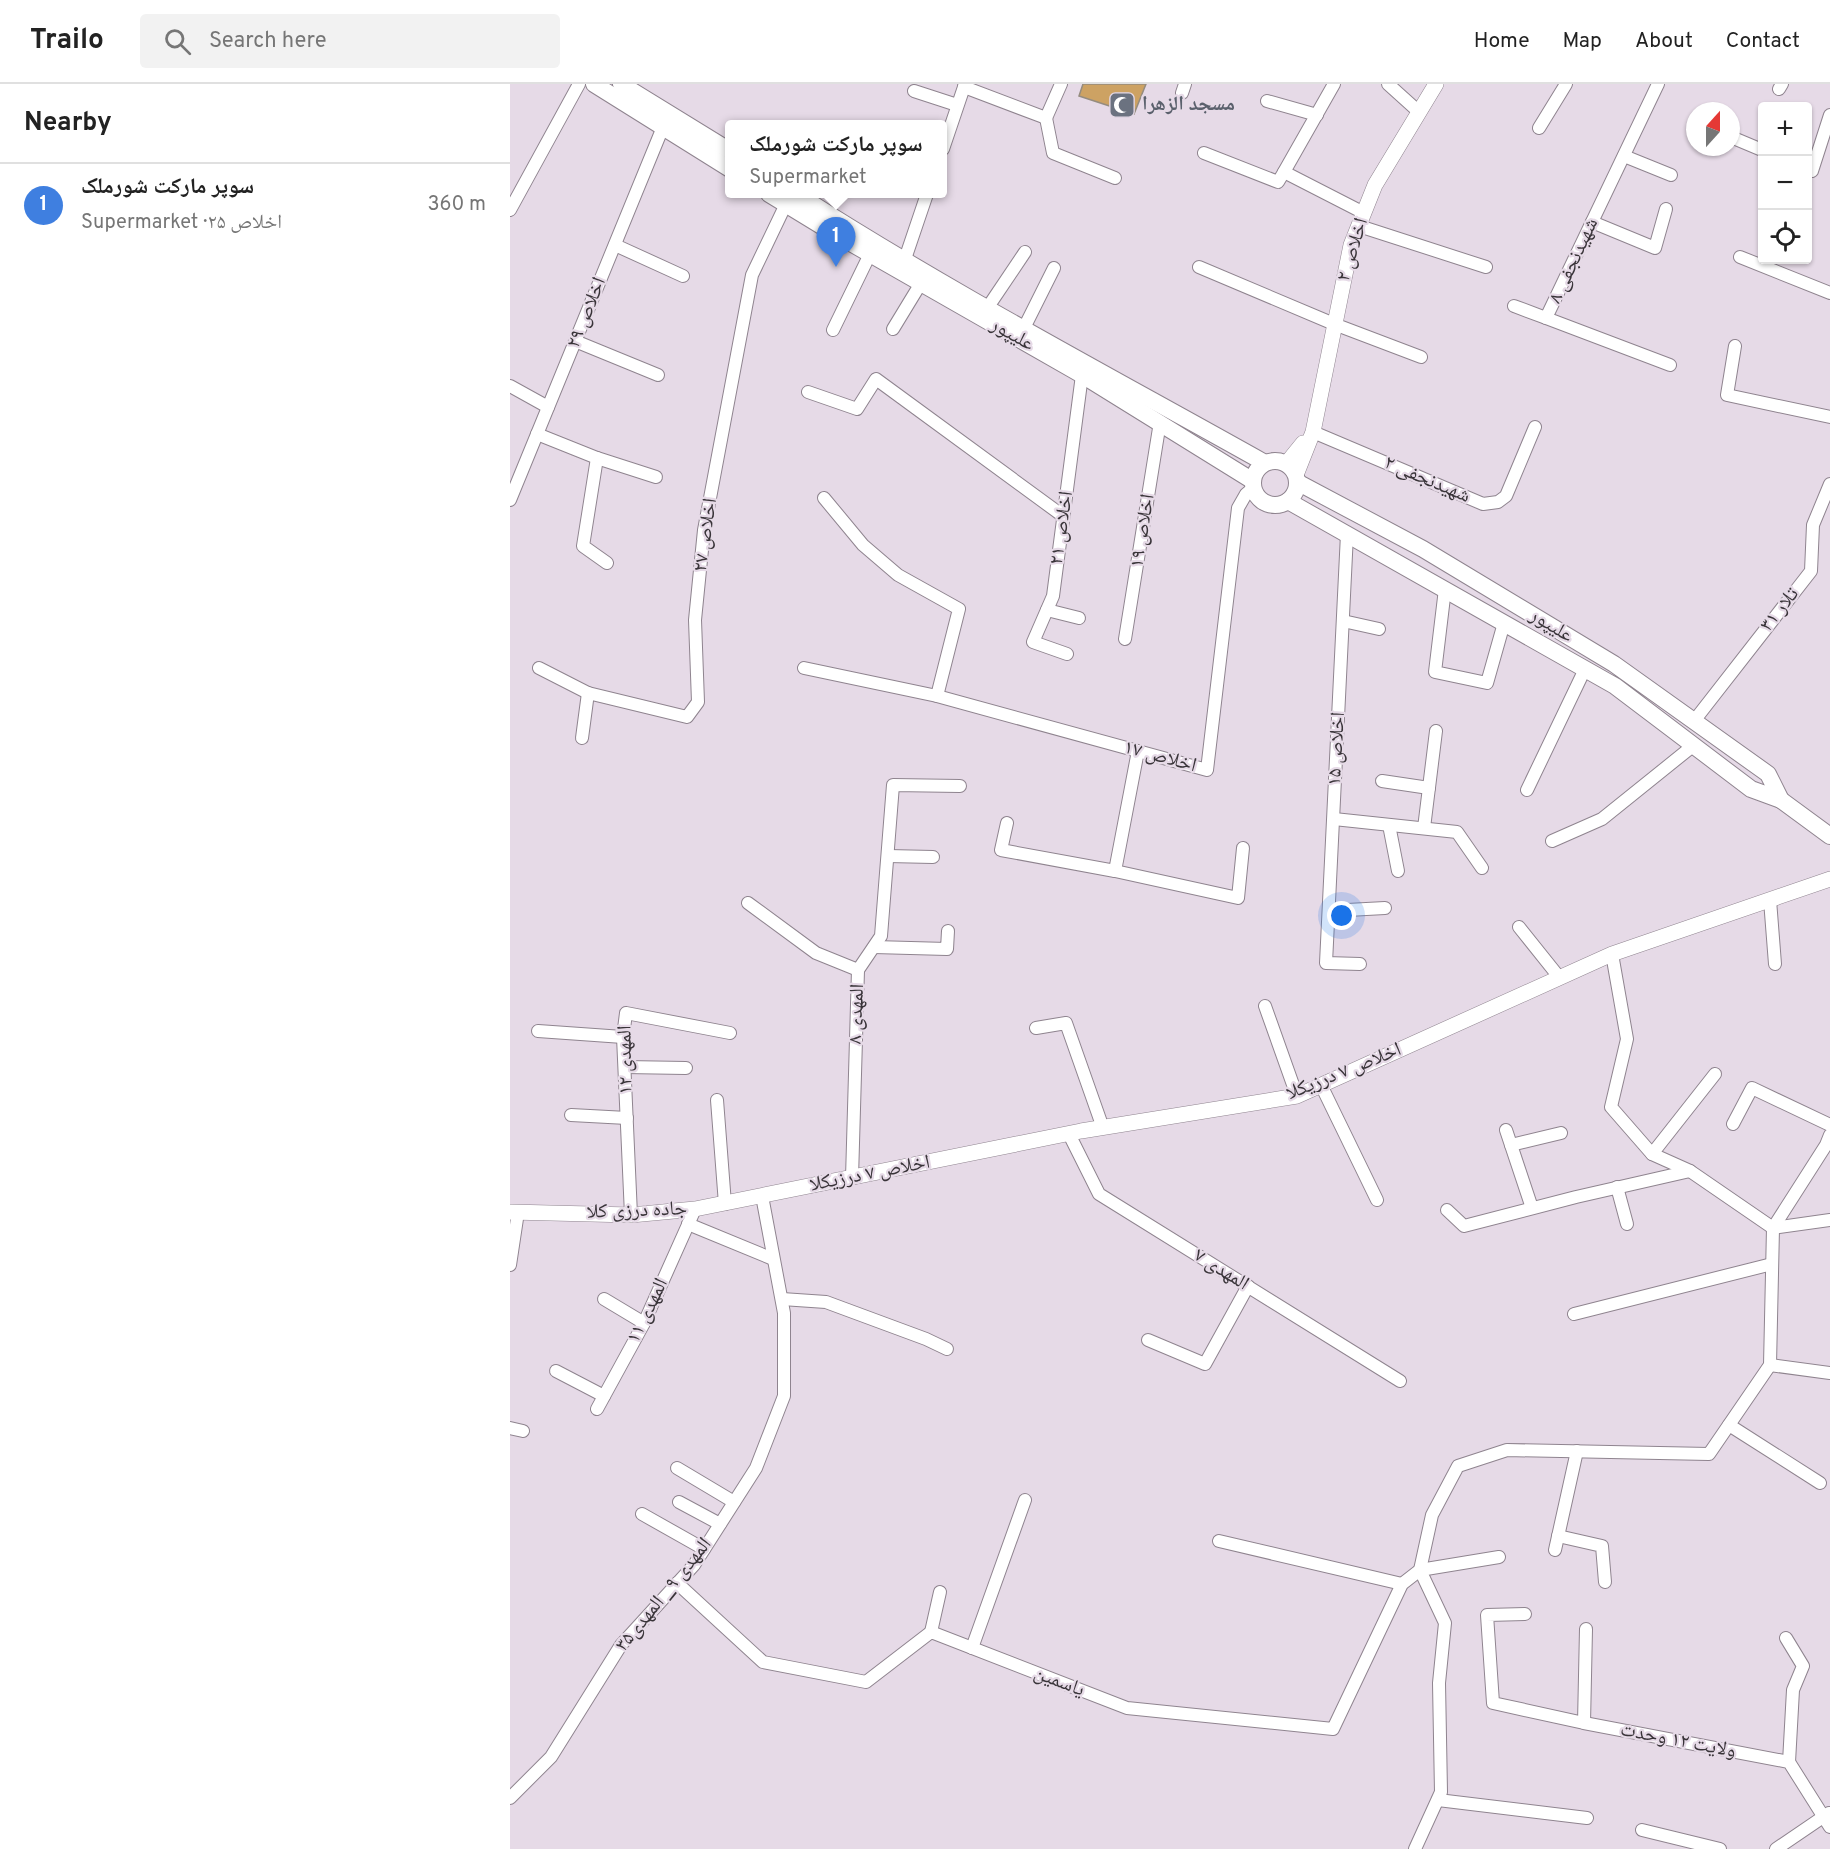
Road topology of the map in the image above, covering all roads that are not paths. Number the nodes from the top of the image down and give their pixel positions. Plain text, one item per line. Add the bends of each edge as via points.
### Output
1 (579, 84) edge
2 (594, 84) edge
3 (621, 84) edge
4 (1061, 84) edge
5 (1334, 84) edge
6 (1388, 84) edge
7 (1436, 84) edge
8 (1566, 84) edge
9 (1658, 84) edge
10 (964, 86) edge
11 (914, 91) dead end
12 (1267, 101) dead end
13 (957, 105) junction
14 (1419, 112) junction
15 (1317, 115) junction
16 (1830, 115) edge
17 (1046, 118) junction
18 (663, 127) junction
19 (1539, 128) dead end
20 (947, 134) edge
21 (1740, 141) edge
22 (1758, 148) edge
23 (725, 149) edge
24 (1204, 153) dead end
25 (1624, 156) junction
26 (725, 166) edge
27 (1812, 171) edge
28 (1284, 172) junction
29 (1671, 175) dead end
30 (1115, 178) dead end
31 (926, 198) edge
32 (792, 199) edge
33 (1666, 209) dead end
34 (510, 210) edge
35 (1361, 219) junction
36 (1592, 222) junction
37 (615, 245) junction
38 (1025, 252) dead end
39 (870, 254) junction
40 (1740, 257) dead end
41 (903, 265) junction
42 (1199, 267) dead end
43 (1486, 267) dead end
44 (1054, 268) dead end
45 (683, 276) dead end
46 (921, 283) junction
47 (1830, 293) edge
48 (1514, 306) dead end
49 (988, 307) junction
50 (1546, 318) junction
51 (1334, 324) junction
52 (1024, 328) junction
53 (893, 329) dead end
54 (833, 330) dead end
55 (575, 341) junction
56 (1735, 346) dead end
57 (1421, 357) dead end
58 (1670, 365) dead end
59 (658, 375) dead end
60 (1082, 375) junction
61 (510, 386) edge
62 (808, 392) dead end
63 (548, 407) junction
64 (1830, 417) edge
65 (1161, 422) junction
66 (1535, 427) dead end
67 (1313, 432) junction
68 (537, 434) junction
69 (597, 458) junction
70 (1265, 463) junction
71 (1293, 473) junction
72 (656, 477) dead end
73 (1253, 484) junction
74 (1830, 484) edge
75 (824, 498) dead end
76 (510, 500) edge
77 (1288, 501) junction
78 (1063, 516) junction
79 (1347, 534) junction
80 (607, 563) dead end
81 (1445, 589) junction
82 (1047, 610) junction
83 (1079, 618) dead end
84 (1343, 621) junction
85 (1504, 623) junction
86 (1379, 629) dead end
87 (1125, 639) dead end
88 (1066, 654) dead end
89 (539, 668) dead end
90 (804, 668) dead end
91 (1585, 669) junction
92 (588, 693) junction
93 (937, 696) junction
94 (1694, 721) junction
95 (1436, 731) dead end
96 (582, 738) dead end
97 (1694, 746) junction
98 (1138, 751) junction
99 (1382, 781) dead end
100 (960, 786) dead end
101 (1429, 788) junction
102 (1527, 790) dead end
103 (1781, 800) junction
104 (1334, 819) junction
105 (1007, 823) dead end
106 (1389, 825) junction
107 (1424, 828) junction
108 (1830, 836) edge
109 (1552, 841) dead end
110 (1243, 848) dead end
111 (888, 856) junction
112 (933, 858) dead end
113 (1482, 868) dead end
114 (1115, 871) junction
115 (1398, 871) dead end
116 (1830, 879) edge
117 (1770, 900) junction
118 (748, 903) dead end
119 (1385, 908) dead end
120 (1329, 911) junction
121 (1519, 927) dead end
122 (948, 931) dead end
123 (874, 947) junction
124 (1612, 954) junction
125 (1360, 964) dead end
126 (1775, 964) dead end
127 (858, 970) junction
128 (1559, 977) junction
129 (1265, 1006) dead end
130 (1036, 1028) dead end
131 (538, 1031) dead end
132 (730, 1033) dead end
133 (623, 1037) junction
134 (624, 1067) junction
135 (686, 1068) dead end
136 (1715, 1074) dead end
137 (1321, 1085) junction
138 (1298, 1096) junction
139 (717, 1100) dead end
140 (571, 1115) dead end
141 (627, 1118) junction
142 (1733, 1124) dead end
143 (1830, 1125) edge
144 (1103, 1128) junction
145 (1506, 1130) dead end
146 (1561, 1133) dead end
147 (1069, 1134) junction
148 (1830, 1135) edge
149 (1511, 1145) junction
150 (1652, 1154) junction
151 (1690, 1171) junction
152 (852, 1178) junction
153 (1617, 1187) junction
154 (762, 1196) junction
155 (1377, 1200) dead end
156 (725, 1204) junction
157 (1532, 1208) junction
158 (1447, 1210) dead end
159 (514, 1212) edge
160 (631, 1215) junction
161 (692, 1216) junction
162 (1830, 1220) edge
163 (1627, 1224) dead end
164 (1773, 1228) junction
165 (773, 1259) junction
166 (1772, 1264) junction
167 (510, 1265) edge
168 (1248, 1286) junction
169 (604, 1299) dead end
170 (782, 1299) junction
171 (1574, 1314) dead end
172 (644, 1323) junction
173 (1148, 1340) dead end
174 (947, 1349) dead end
175 (1770, 1365) junction
176 (556, 1371) dead end
177 (1830, 1373) edge
178 (1400, 1381) dead end
179 (604, 1396) junction
180 (597, 1409) dead end
181 (1729, 1425) junction
182 (1577, 1450) junction
183 (677, 1468) dead end
184 (1820, 1483) dead end
185 (1025, 1500) dead end
186 (680, 1502) dead end
187 (734, 1502) junction
188 (642, 1514) dead end
189 (720, 1524) junction
190 (1558, 1536) junction
191 (1219, 1541) dead end
192 (704, 1550) junction
193 (1555, 1550) dead end
194 (1499, 1557) dead end
195 (1420, 1570) junction
196 (1605, 1582) dead end
197 (677, 1583) junction
198 (1402, 1584) junction
199 (940, 1592) dead end
200 (1525, 1614) dead end
201 (1586, 1629) dead end
202 (931, 1632) junction
203 (1785, 1638) dead end
204 (972, 1648) junction
205 (1584, 1723) junction
206 (1789, 1762) junction
207 (510, 1798) edge
208 (1438, 1800) junction
209 (1587, 1818) dead end
210 (1828, 1818) edge
211 (1642, 1830) dead end
212 (1415, 1849) edge
213 (1720, 1849) edge
214 (1776, 1849) edge

1 - 34 street
2 - 18 main road
3 - 23 main road
4 - 17 street
5 - 15 street
6 - 14 street
7 - 14 street, اخلاص ۲
8 - 19 street
9 - 25 street, شهیدنجفی ۸
10 - 13 street
10 - 17 street
11 - 13 street
12 - 15 street
13 - 20 street
14 - 35 street, اخلاص ۲ via 1374,185
15 - 28 street
16 - 27 street
17 - 30 street via 1053,153
18 - 26 main road
18 - 37 street, اخلاص ۲۹
21 - 22 street
24 - 28 street via 1278,182
25 - 29 street
25 - 36 street, شهیدنجفی ۸
28 - 35 street
31 - 41 street
32 - 39 main road, علیپور
32 - 41 main road, علیپور
32 - 92 street, اخلاص ۲۷ via 752,275 704,530 695,620 698,702 687,717
33 - 36 street via 1655,248
35 - 43 street
35 - 51 street, اخلاص ۲ via 1351,245
36 - 50 street, شهیدنجفی ۸
37 - 45 street
37 - 55 street, اخلاص ۲۹
38 - 49 street
39 - 41 main road, علیپور
39 - 54 street
40 - 47 street
41 - 46 main road, علیپور
41 - 49 main road, علیپور
42 - 51 street
44 - 52 street
46 - 53 street
46 - 60 main road, علیپور
48 - 50 street
49 - 52 main road, علیپور
50 - 58 street, شهیدنجفی ۸
51 - 57 street
51 - 67 street, اخلاص ۲
52 - 70 main road, علیپور
55 - 59 street
55 - 63 street, اخلاص ۲۹
56 - 64 street via 1727,395
60 - 65 main road, علیپور
60 - 78 street, اخلاص ۲۱
61 - 63 street
62 - 78 street via 857,409 876,379
63 - 68 street, اخلاص ۲۹
65 - 73 main road, علیپور
65 - 87 street, اخلاص ۱۹
66 - 67 street, شهیدنجفی ۲ via 1506,496 1498,502 1483,504
67 - 71 street, اخلاص ۲
68 - 69 street
68 - 76 street, اخلاص ۲۹
69 - 72 street
69 - 80 street via 583,546
70 - 71 main road via 1279,461
70 - 73 main road
71 - 77 main road via 1294,496
71 - 94 main road, علیپور via 1614,664
73 - 77 main road via 1267,504
73 - 98 street, اخلاص ۱۷ via 1238,508 1207,770
74 - 94 street, تلار ۳۱ via 1813,525 1811,571
75 - 93 street via 863,545 897,575 959,609
77 - 79 main road, علیپور
78 - 82 street, اخلاص ۲۱ via 1053,596
79 - 81 main road, علیپور
79 - 84 street, اخلاص ۱۵
81 - 85 main road, علیپور
81 - 85 street via 1435,672 1487,683
82 - 83 street
82 - 88 street, اخلاص ۲۱ via 1033,642
84 - 86 street
84 - 104 street, اخلاص ۱۵
85 - 91 main road, علیپور
89 - 92 street, اخلاص ۲۷
90 - 93 street, اخلاص ۱۷
91 - 97 main road, علیپور via 1616,686
91 - 102 street
92 - 96 street
93 - 98 street, اخلاص ۱۷
94 - 103 main road, علیپور via 1768,774
95 - 101 street
97 - 103 main road, علیپور via 1751,789
97 - 109 street via 1602,819
98 - 114 street
99 - 101 street
100 - 111 street, المهدی ۸ via 893,785
101 - 107 street
103 - 108 main road, علیپور
104 - 106 street
104 - 120 street, اخلاص ۱۵
105 - 114 street via 1001,850
106 - 107 street
106 - 115 street
107 - 113 street via 1457,832
110 - 114 street via 1238,898
111 - 112 street
111 - 123 street, المهدی ۸ via 881,936
116 - 117 street, اخلاص ۷ درزیکلا
117 - 124 street, اخلاص ۷ درزیکلا
117 - 126 street
118 - 127 street via 816,953
119 - 120 street
120 - 125 street, اخلاص ۱۵ via 1326,963
121 - 128 street
122 - 123 street via 947,949
123 - 127 street, المهدی ۸
124 - 128 street, اخلاص ۷ درزیکلا
124 - 150 street via 1627,1038 1611,1107
127 - 152 street, المهدی ۸
128 - 137 street, اخلاص ۷ درزیکلا
129 - 138 street
130 - 144 street via 1066,1023
131 - 133 street
132 - 133 street, المهدی ۱۲ via 626,1012
133 - 134 street, المهدی ۱۲
134 - 135 street
134 - 141 street, المهدی ۱۲
136 - 150 street
137 - 138 street, اخلاص ۷ درزیکلا
137 - 155 street
138 - 144 street, اخلاص ۷ درزیکلا
139 - 156 street
140 - 141 street
141 - 160 street, المهدی ۱۲
142 - 143 street via 1752,1088
144 - 147 street, اخلاص ۷ درزیکلا
145 - 149 street
146 - 149 street
147 - 152 street, اخلاص ۷ درزیکلا
147 - 168 street, المهدی ۷ via 1099,1194
148 - 164 street
149 - 157 street
150 - 151 street
151 - 153 street
151 - 164 street
152 - 154 street, اخلاص ۷ درزیکلا
153 - 157 street
153 - 163 street
154 - 156 street, جاده درزی کلا
154 - 165 street, المهدی ۹_ المهدی۳۵
156 - 161 street, جاده درزی کلا
157 - 158 street via 1464,1226
159 - 160 street, جاده درزی کلا
159 - 167 street
160 - 161 street, جاده درزی کلا
161 - 165 street
161 - 172 street, المهدی ۱۱
162 - 164 street
164 - 166 street
165 - 170 street, المهدی ۹_ المهدی۳۵
166 - 171 street
166 - 175 street
168 - 173 street via 1205,1364
168 - 178 street, المهدی ۷
169 - 172 street
170 - 174 street via 826,1302
170 - 187 street, المهدی ۹_ المهدی۳۵ via 784,1396 756,1468
172 - 179 street, المهدی ۱۱
175 - 177 street
175 - 181 street
176 - 179 street
179 - 180 street, المهدی ۱۱
181 - 182 street via 1709,1454
181 - 184 street
182 - 190 street
182 - 195 street via 1507,1450 1458,1466 1432,1515
183 - 187 street
185 - 204 street
186 - 189 street
187 - 189 street, المهدی ۹_ المهدی۳۵
188 - 192 street
189 - 192 street, المهدی ۹_ المهدی۳۵
190 - 193 street
190 - 196 street via 1602,1546
191 - 198 street
192 - 197 street, المهدی ۹_ المهدی۳۵
194 - 195 street
195 - 198 street
195 - 208 street via 1445,1623 1439,1683 1442,1792
197 - 202 street via 763,1662 866,1682
197 - 207 street, المهدی ۹_ المهدی۳۵ via 621,1645 551,1757
198 - 204 street, یاسمین via 1334,1729 1127,1708
199 - 202 street
200 - 205 street, ولایت ۱۲ وحدت via 1487,1615 1493,1703
201 - 205 street
202 - 204 street, یاسمین
203 - 206 street via 1803,1666 1793,1690
205 - 206 street, ولایت ۱۲ وحدت
206 - 210 street
208 - 209 street
208 - 212 street
210 - 214 street
211 - 213 street

